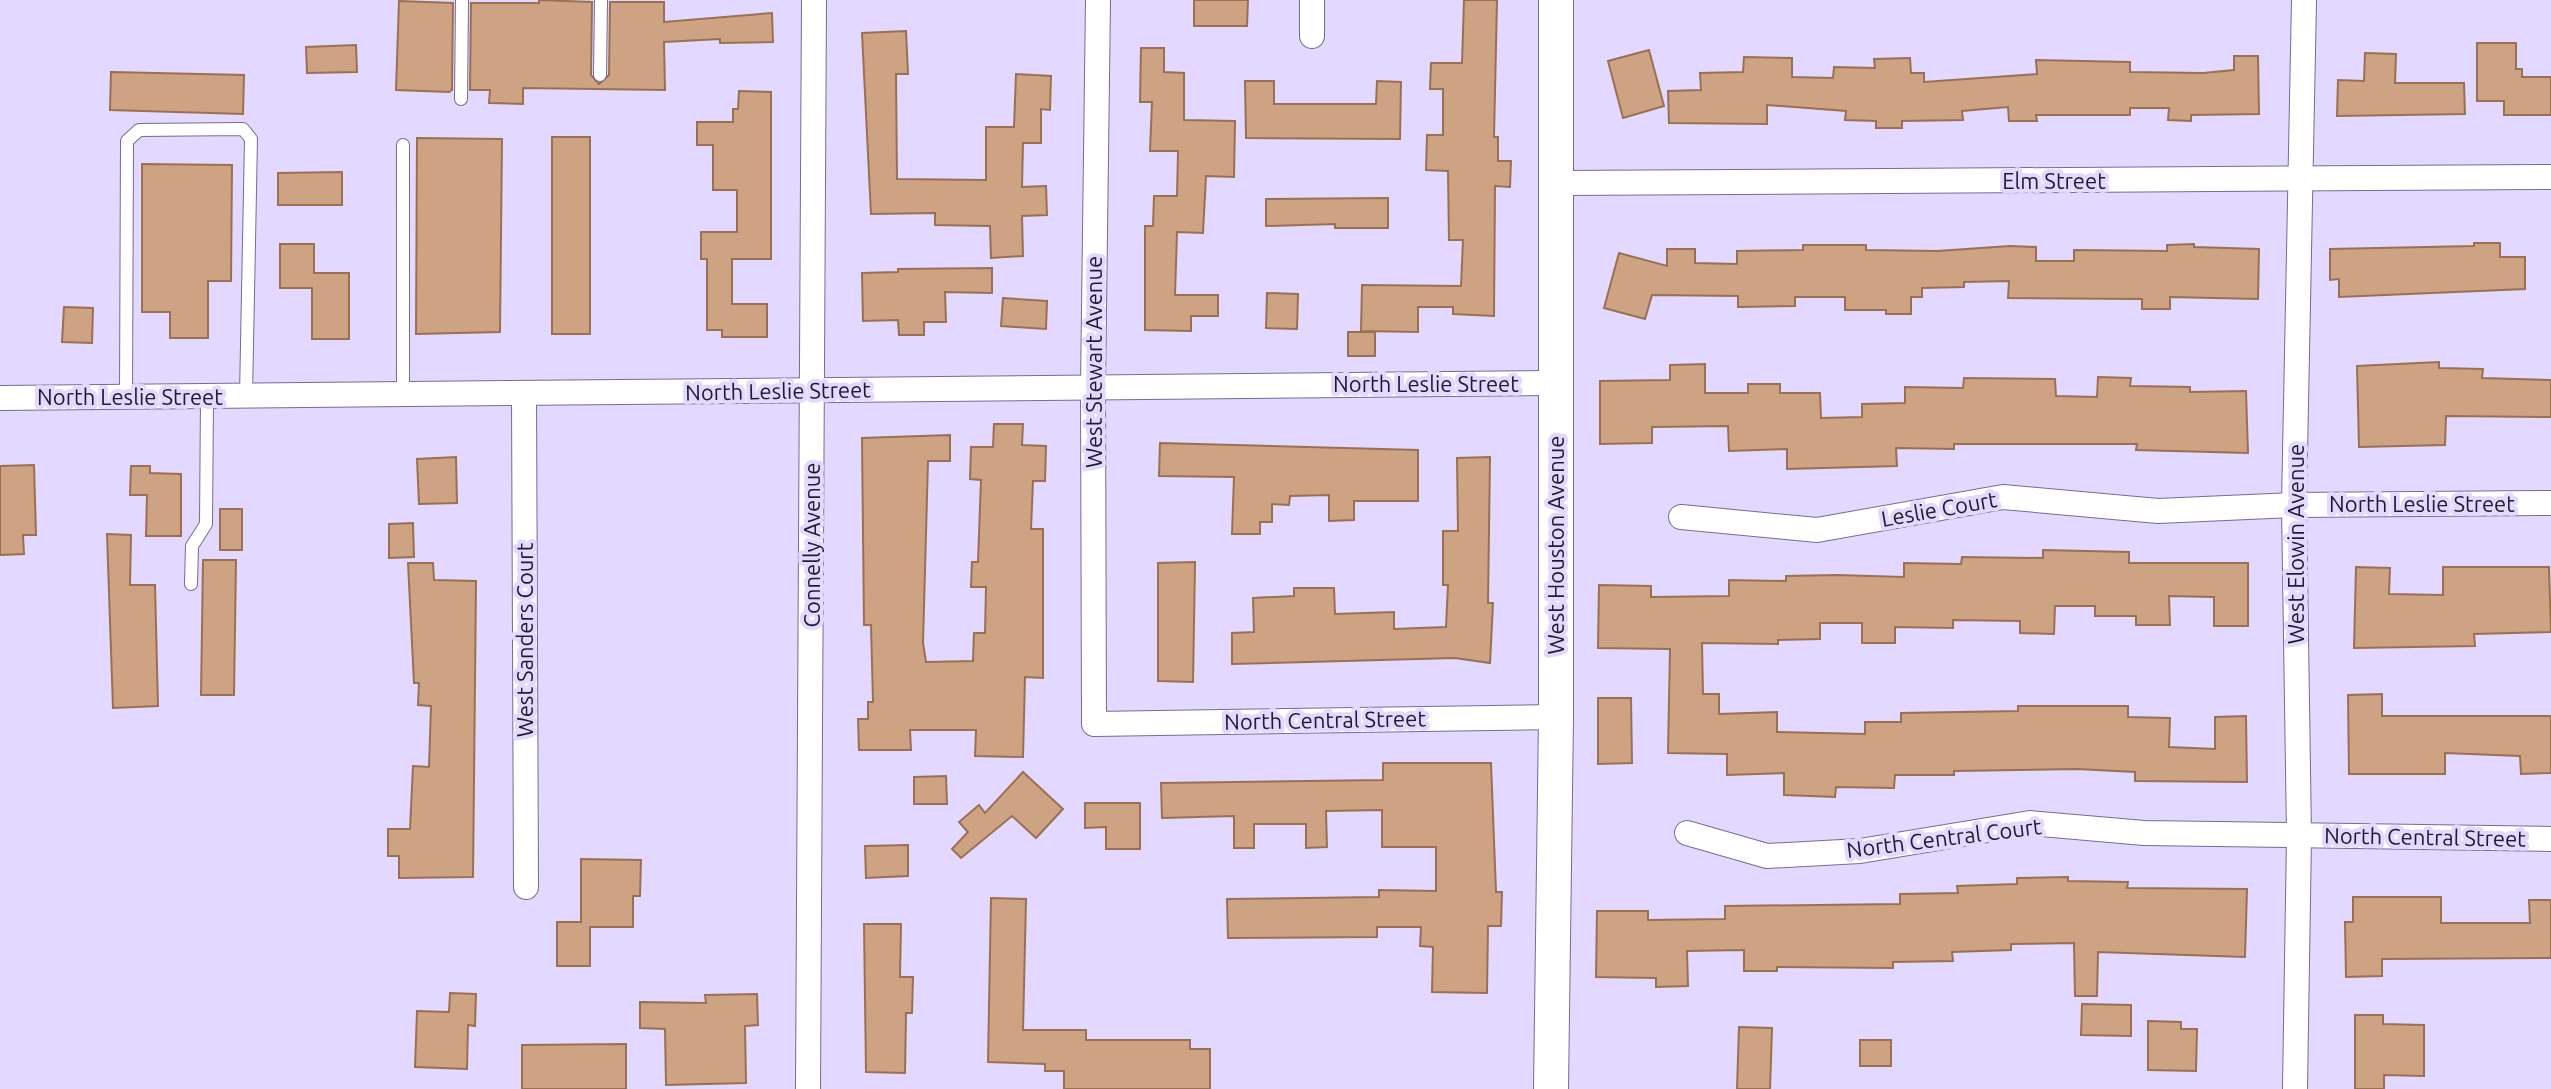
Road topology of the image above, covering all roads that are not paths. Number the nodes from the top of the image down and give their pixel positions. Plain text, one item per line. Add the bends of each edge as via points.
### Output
1 (462, 0) edge
2 (601, 0) edge
3 (814, 0) edge
4 (1098, 0) edge
5 (1312, 0) edge
6 (1556, 0) edge
7 (2304, 0) edge
8 (1312, 36) dead end
9 (600, 75) dead end
10 (461, 99) dead end
11 (403, 145) dead end
12 (2551, 177) edge
13 (2300, 181) junction
14 (1557, 183) junction
15 (1557, 383) junction
16 (1093, 387) junction
17 (813, 391) junction
18 (524, 394) junction
19 (403, 395) junction
20 (246, 396) junction
21 (126, 397) junction
22 (207, 397) junction
23 (0, 398) edge
24 (2551, 503) edge
25 (2294, 505) junction
26 (1681, 517) dead end
27 (191, 584) dead end
28 (1556, 717) junction
29 (1094, 724) joint
30 (1687, 833) dead end
31 (2299, 835) junction
32 (2551, 839) edge
33 (526, 887) dead end
34 (808, 1089) edge
35 (1551, 1089) edge
36 (2295, 1089) edge

1 - 10 lane
2 - 9 lane
3 - 17 street, Connelly Avenue
4 - 16 street, West Stewart Avenue
5 - 8 street
6 - 14 main road, West Houston Avenue
7 - 13 street, West Elowin Avenue
11 - 19 lane
12 - 13 street, Elm Street
13 - 14 street, Elm Street
13 - 25 street, West Elowin Avenue
14 - 15 main road, West Houston Avenue
15 - 16 street, North Leslie Street
15 - 28 main road, West Houston Avenue
16 - 17 street, North Leslie Street
16 - 29 street, West Stewart Avenue
17 - 18 street, North Leslie Street
17 - 34 street, Connelly Avenue
18 - 19 street, North Leslie Street
18 - 33 street, West Sanders Court
19 - 20 street, North Leslie Street
20 - 21 lane via 251,139 243,129 139,130 127,141
20 - 22 street, North Leslie Street
21 - 22 street, North Leslie Street
21 - 23 street, North Leslie Street
22 - 27 lane via 206,524 192,546
24 - 25 street, North Leslie Street
25 - 26 street, Leslie Court via 2158,511 2003,497 1817,530
25 - 31 street, West Elowin Avenue
28 - 29 street, North Central Street
28 - 35 main road, West Houston Avenue
30 - 31 street, North Central Court via 1767,856 1860,851 2030,823 2144,833
31 - 32 street, North Central Street
31 - 36 street, West Elowin Avenue

